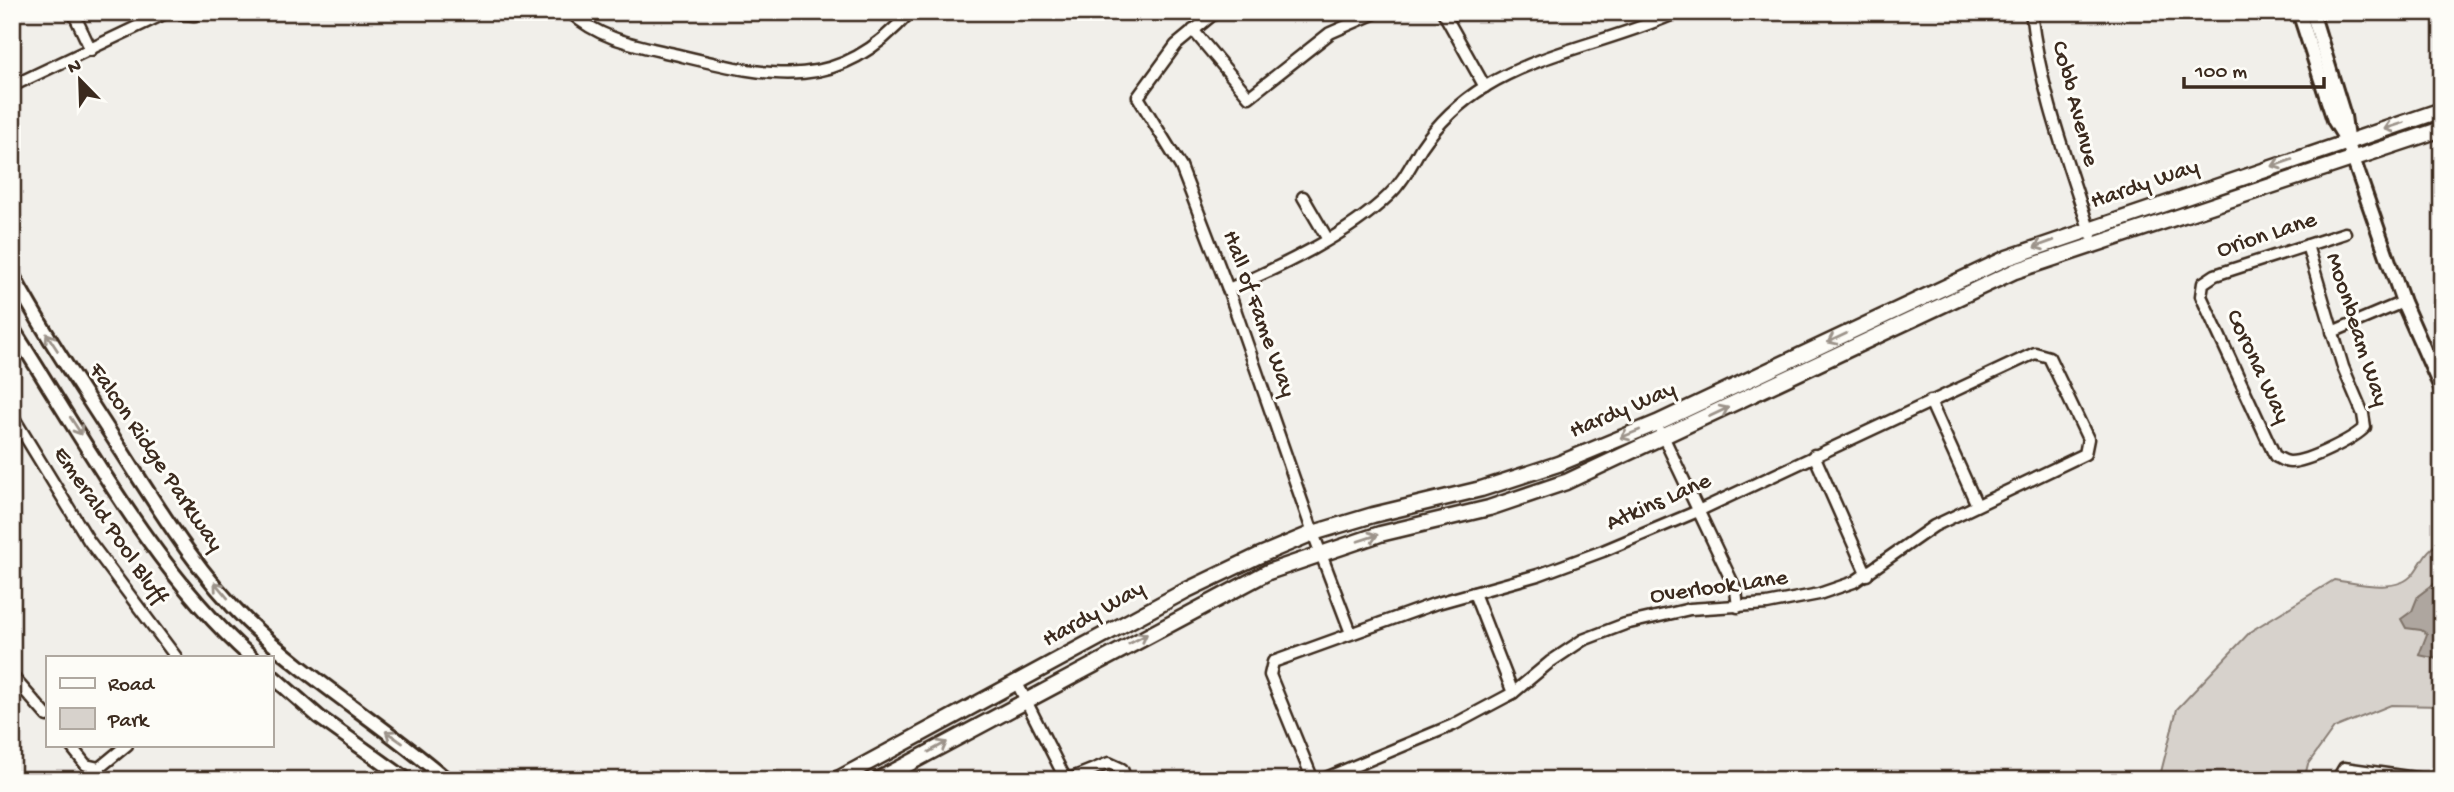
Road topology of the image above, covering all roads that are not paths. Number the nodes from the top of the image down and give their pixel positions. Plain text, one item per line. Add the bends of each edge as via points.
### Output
1 (73, 12) edge
2 (570, 12) edge
3 (910, 12) edge
4 (1216, 12) edge
5 (1378, 12) edge
6 (1443, 12) edge
7 (1678, 12) edge
8 (2031, 12) edge
9 (2298, 12) edge
10 (2312, 12) edge
11 (154, 15) edge
12 (194, 15) dead end
13 (1193, 30) junction
14 (91, 50) junction
15 (12, 86) edge
16 (1485, 87) junction
17 (2442, 110) edge
18 (2442, 128) edge
19 (2347, 141) junction
20 (2353, 158) junction
21 (1303, 197) dead end
22 (2088, 228) junction
23 (2345, 233) dead end
24 (1327, 238) junction
25 (2307, 245) junction
26 (2094, 246) junction
27 (12, 274) edge
28 (2203, 283) joint
29 (1228, 289) junction
30 (2403, 302) junction
31 (12, 328) edge
32 (2332, 332) junction
33 (2442, 390) edge
34 (1930, 401) junction
35 (12, 415) edge
36 (1657, 423) junction
37 (2365, 427) joint
38 (1664, 438) junction
39 (2084, 454) joint
40 (1814, 455) junction
41 (1976, 503) junction
42 (1698, 511) junction
43 (1313, 533) junction
44 (1322, 553) junction
45 (1867, 575) junction
46 (1474, 593) junction
47 (1738, 607) junction
48 (1351, 633) junction
49 (175, 656) edge
50 (250, 656) edge
51 (12, 676) edge
52 (273, 677) edge
53 (1017, 683) junction
54 (1513, 692) junction
55 (1026, 699) junction
56 (46, 715) edge
57 (71, 746) edge
58 (126, 746) edge
59 (407, 780) edge
60 (447, 780) edge
61 (836, 780) edge
62 (878, 780) edge
63 (1067, 780) edge
64 (1126, 780) edge
65 (1313, 780) edge
66 (1321, 780) edge
67 (2337, 780) edge
68 (2430, 780) edge

1 - 14 street
2 - 3 street via 614,39 776,75 804,74 856,57
4 - 13 street
5 - 13 street via 1330,33 1248,97
6 - 16 street
7 - 16 street via 1545,56
8 - 22 street, Cobb Avenue via 2051,115
9 - 19 street via 2334,120
10 - 19 street via 2344,116
11 - 12 street
11 - 14 street
13 - 29 street, Hall of Fame Way via 1176,45 1138,97 1181,167
14 - 15 street
16 - 24 street via 1450,112 1388,197
17 -> 19 main road, Hardy Way
18 - 20 main road, Hardy Way
19 - 20 street
19 -> 22 main road, Hardy Way
20 - 26 main road, Hardy Way
20 - 30 street
21 - 24 street
22 - 26 street, Cobb Avenue
22 -> 36 main road, Hardy Way via 2007,258
23 - 25 street, Orion Lane
24 - 29 street via 1273,271
25 - 28 street, Orion Lane
25 - 32 street, Moonbeam Way
38 -> 26 main road, Hardy Way via 2015,271
60 -> 27 street, Falcon Ridge Parkway via 337,697 246,620 180,541
28 - 37 street, Corona Way via 2201,296 2275,456 2286,462 2299,461 2358,435
29 - 43 street, Hall of Fame Way
30 - 32 street
30 - 33 street
31 -> 50 street, Falcon Ridge Parkway via 159,556 226,635
32 - 37 street, Moonbeam Way
34 - 39 street, Atkins Lane via 2035,353 2049,357 2088,439
34 - 40 street, Atkins Lane
34 - 41 street
35 - 49 street, Emerald Pool Bluff via 89,541
36 - 38 street
36 -> 43 main road, Hardy Way via 1558,464 1481,489
38 - 42 street
44 -> 38 main road, Hardy Way via 1540,491
39 - 41 street, Overlook Lane
40 - 42 street, Atkins Lane
40 - 45 street
41 - 45 street, Overlook Lane via 1934,526
42 - 46 street, Atkins Lane via 1538,575
42 - 47 street via 1736,590
43 - 44 street, Hall of Fame Way
43 - 53 main road, Hardy Way via 1185,591
44 - 48 street, Hall of Fame Way
55 -> 44 main road, Hardy Way via 1268,572
45 - 47 street, Overlook Lane via 1819,594
46 - 48 street, Atkins Lane
46 - 54 street
47 - 54 street, Overlook Lane via 1690,609 1583,640
48 - 65 street, Atkins Lane via 1273,662 1270,675
51 - 56 street
52 - 59 street via 319,717
53 - 55 street
53 - 61 main road, Hardy Way
54 - 66 street, Overlook Lane via 1453,725
62 -> 55 main road, Hardy Way
55 - 63 street
57 - 58 street via 86,765 99,768
63 - 64 street via 1109,763 1122,769
67 - 68 street via 2344,768

